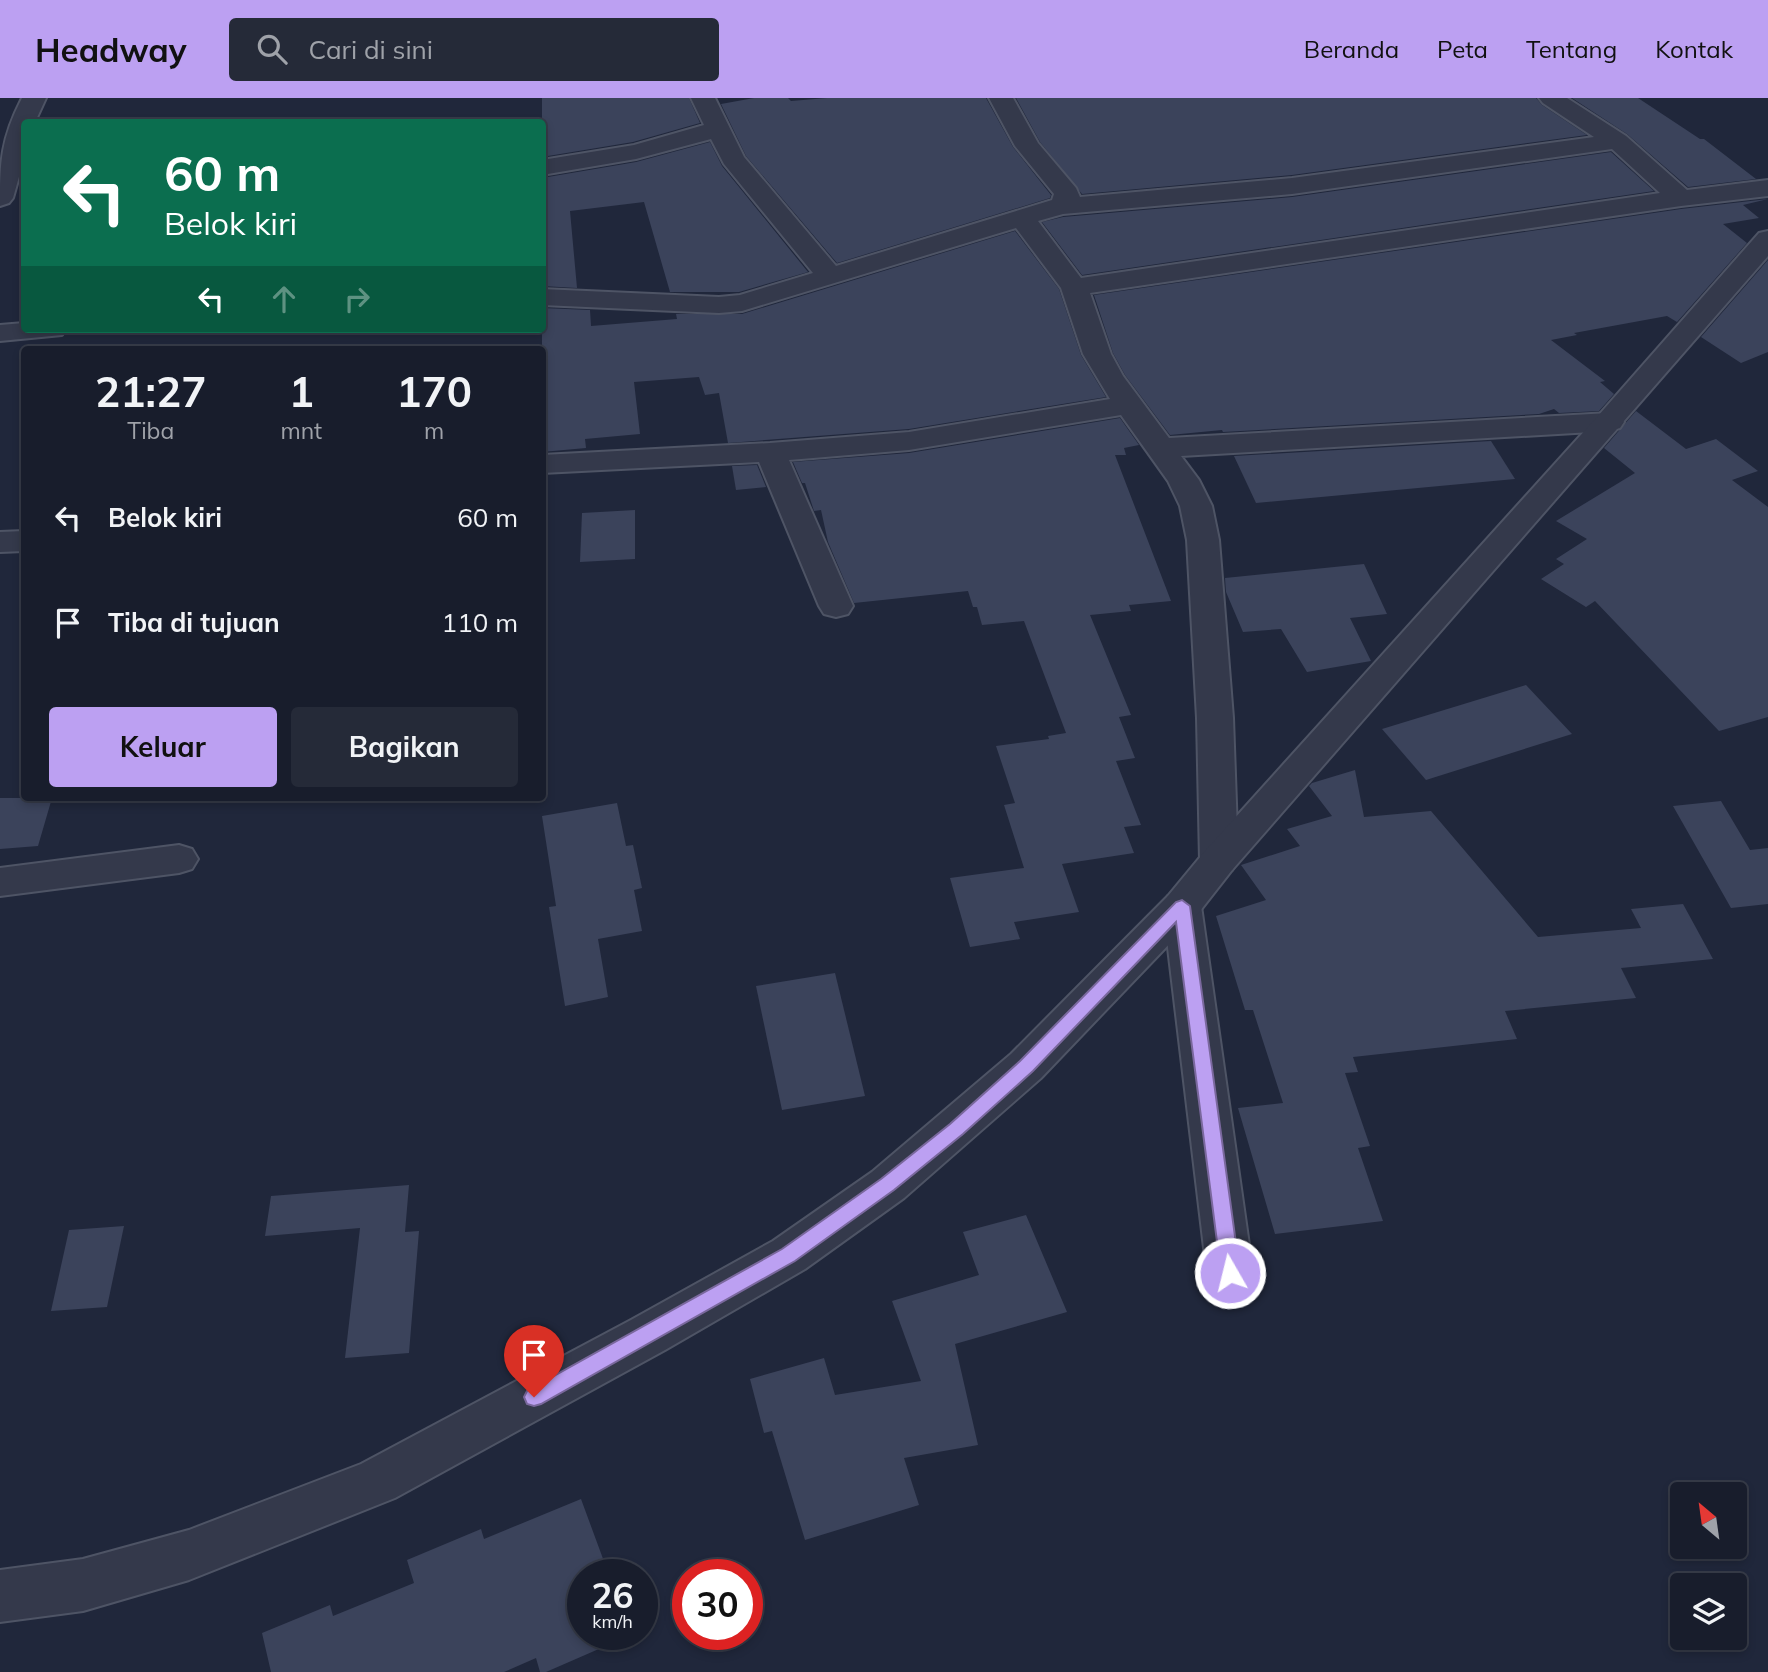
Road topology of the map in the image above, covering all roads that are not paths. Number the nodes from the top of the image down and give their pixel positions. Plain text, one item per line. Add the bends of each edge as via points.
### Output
1 (34, 98) edge
2 (704, 98) edge
3 (1001, 98) edge
4 (1551, 98) edge
5 (24, 119) edge
6 (21, 129) edge
7 (719, 129) junction
8 (1617, 141) junction
9 (546, 167) edge
10 (1768, 188) edge
11 (0, 198) edge
12 (1681, 198) junction
13 (1061, 206) junction
14 (1022, 218) junction
15 (1768, 239) edge
16 (831, 277) junction
17 (1074, 287) junction
18 (546, 297) edge
19 (21, 331) edge
20 (0, 333) edge
21 (1128, 405) junction
22 (1609, 422) junction
23 (1161, 448) junction
24 (770, 452) junction
25 (546, 464) edge
26 (21, 541) edge
27 (0, 542) edge
28 (836, 606) dead end
29 (179, 859) dead end
30 (1219, 860) junction
31 (0, 882) edge
32 (1182, 906) junction
33 (1230, 1273) dead end
34 (0, 1596) edge

1 - 5 street
2 - 7 street
3 - 13 street via 1027,146 1067,193
4 - 8 street
6 - 11 street
7 - 9 street via 636,152
7 - 16 street via 733,159
8 - 12 street
8 - 13 street via 1292,186
10 - 12 street
12 - 17 street
13 - 14 street
14 - 16 street
14 - 17 street
15 - 22 street
16 - 18 street via 742,303 719,305
17 - 21 street via 1097,354
19 - 20 street
21 - 23 street
21 - 24 street via 909,441
22 - 23 street
22 - 30 street
23 - 30 street via 1196,506 1203,540
24 - 25 street
24 - 28 street
26 - 27 street
29 - 31 street
30 - 32 street
32 - 33 street
32 - 34 street via 1027,1066 957,1129 789,1255 378,1481 188,1555 83,1584

